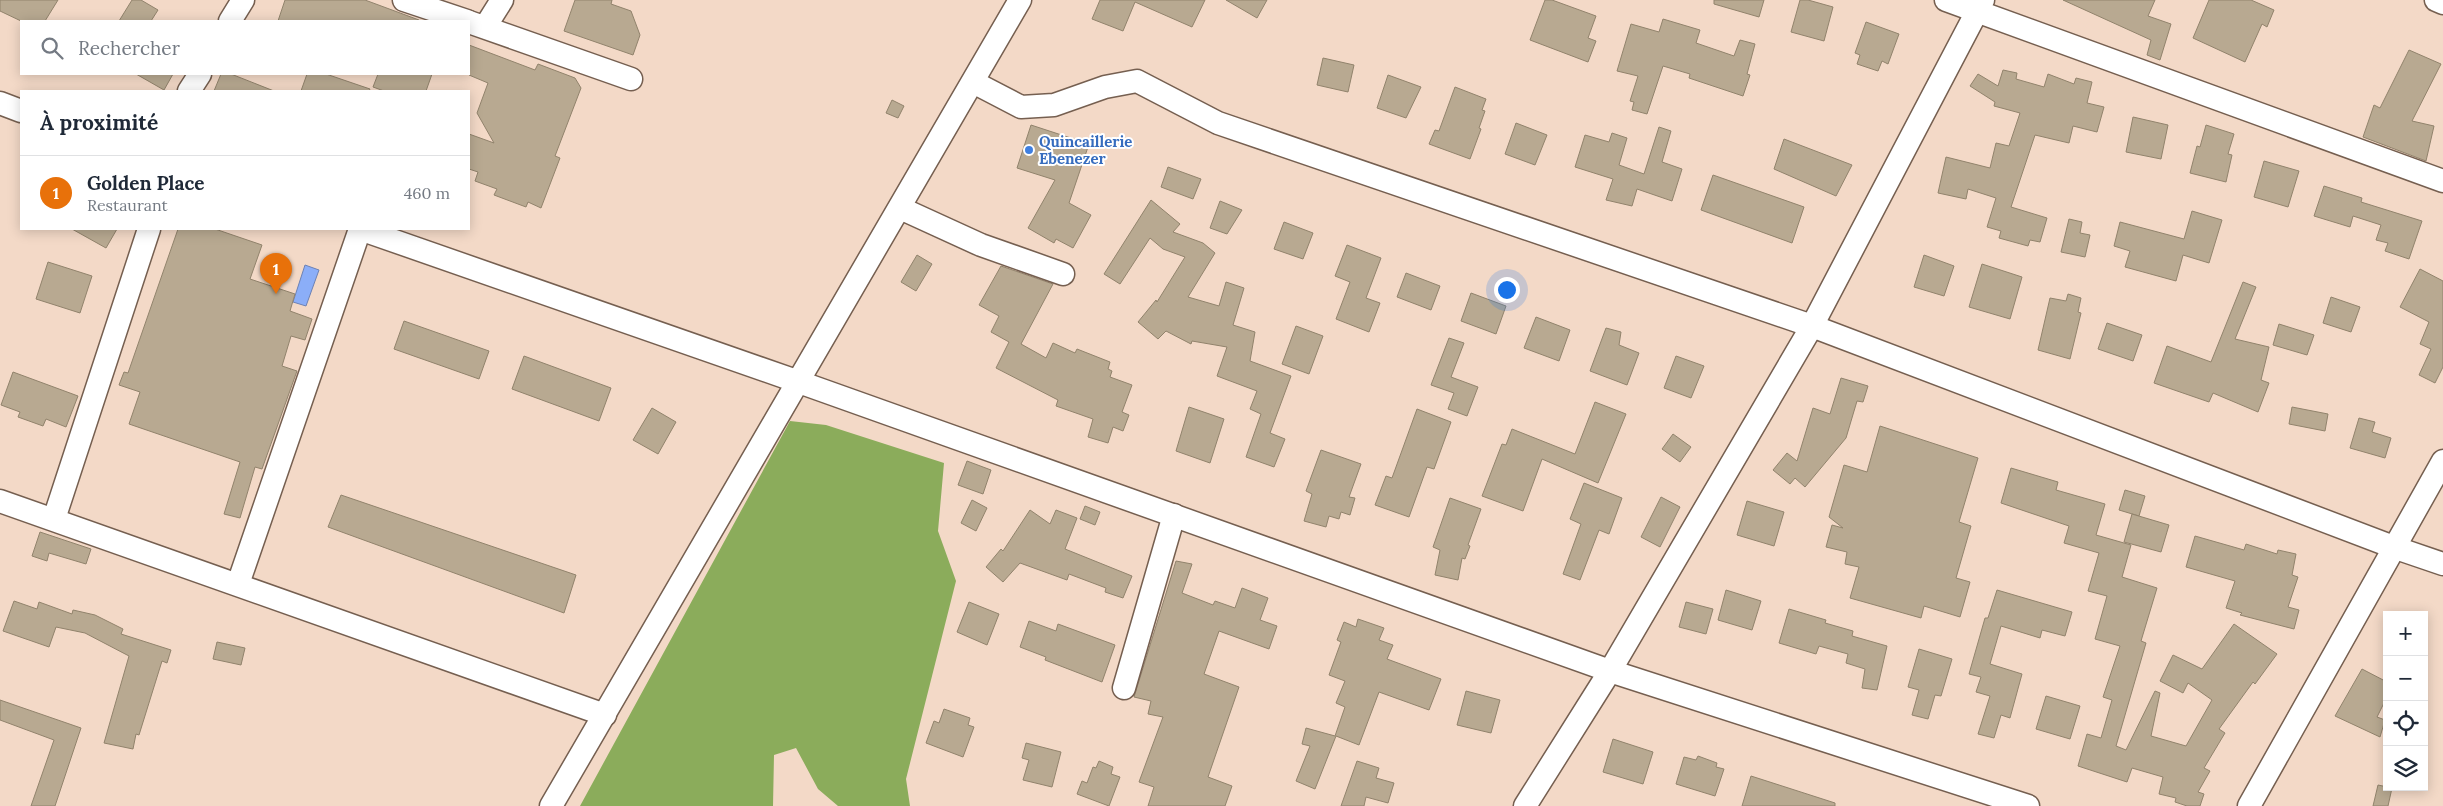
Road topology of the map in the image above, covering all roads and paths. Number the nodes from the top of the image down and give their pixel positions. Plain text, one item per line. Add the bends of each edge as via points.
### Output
1 (243, 0) edge
2 (404, 0) edge
3 (502, 0) edge
4 (1020, 0) edge
5 (1946, 0) edge
6 (2436, 0) edge
7 (2443, 3) edge
8 (1980, 5) edge
9 (231, 20) edge
10 (462, 20) edge
11 (474, 24) edge
12 (199, 75) edge
13 (631, 79) dead end
14 (973, 82) junction
15 (190, 90) edge
16 (0, 103) edge
17 (20, 111) edge
18 (2443, 181) edge
19 (900, 208) junction
20 (149, 230) edge
21 (360, 230) edge
22 (363, 230) edge
23 (1063, 274) dead end
24 (1812, 326) junction
25 (799, 382) junction
26 (2443, 461) edge
27 (0, 501) edge
28 (1174, 515) junction
29 (54, 519) junction
30 (2396, 548) junction
31 (2443, 564) edge
32 (238, 584) junction
33 (1610, 670) junction
34 (1124, 688) dead end
35 (605, 715) junction
36 (551, 806) edge
37 (1525, 806) edge
38 (2028, 806) edge
39 (2249, 806) edge

1 - 9 street
2 - 10 street
3 - 11 street
4 - 14 street
5 - 8 street
6 - 7 street
8 - 18 street
8 - 24 street
11 - 13 street
12 - 15 street
14 - 19 street
14 - 24 street via 1021,107 1054,105 1105,87 1137,81 1218,123
16 - 17 street
19 - 23 street via 981,245
19 - 25 street
20 - 29 street
21 - 32 street
22 - 25 street
24 - 30 street
24 - 33 street
25 - 28 street
25 - 35 street
26 - 30 street
27 - 29 street
28 - 33 street
28 - 34 street
29 - 32 street
30 - 31 street
30 - 39 street
32 - 35 street
33 - 37 street
33 - 38 street
35 - 36 street

